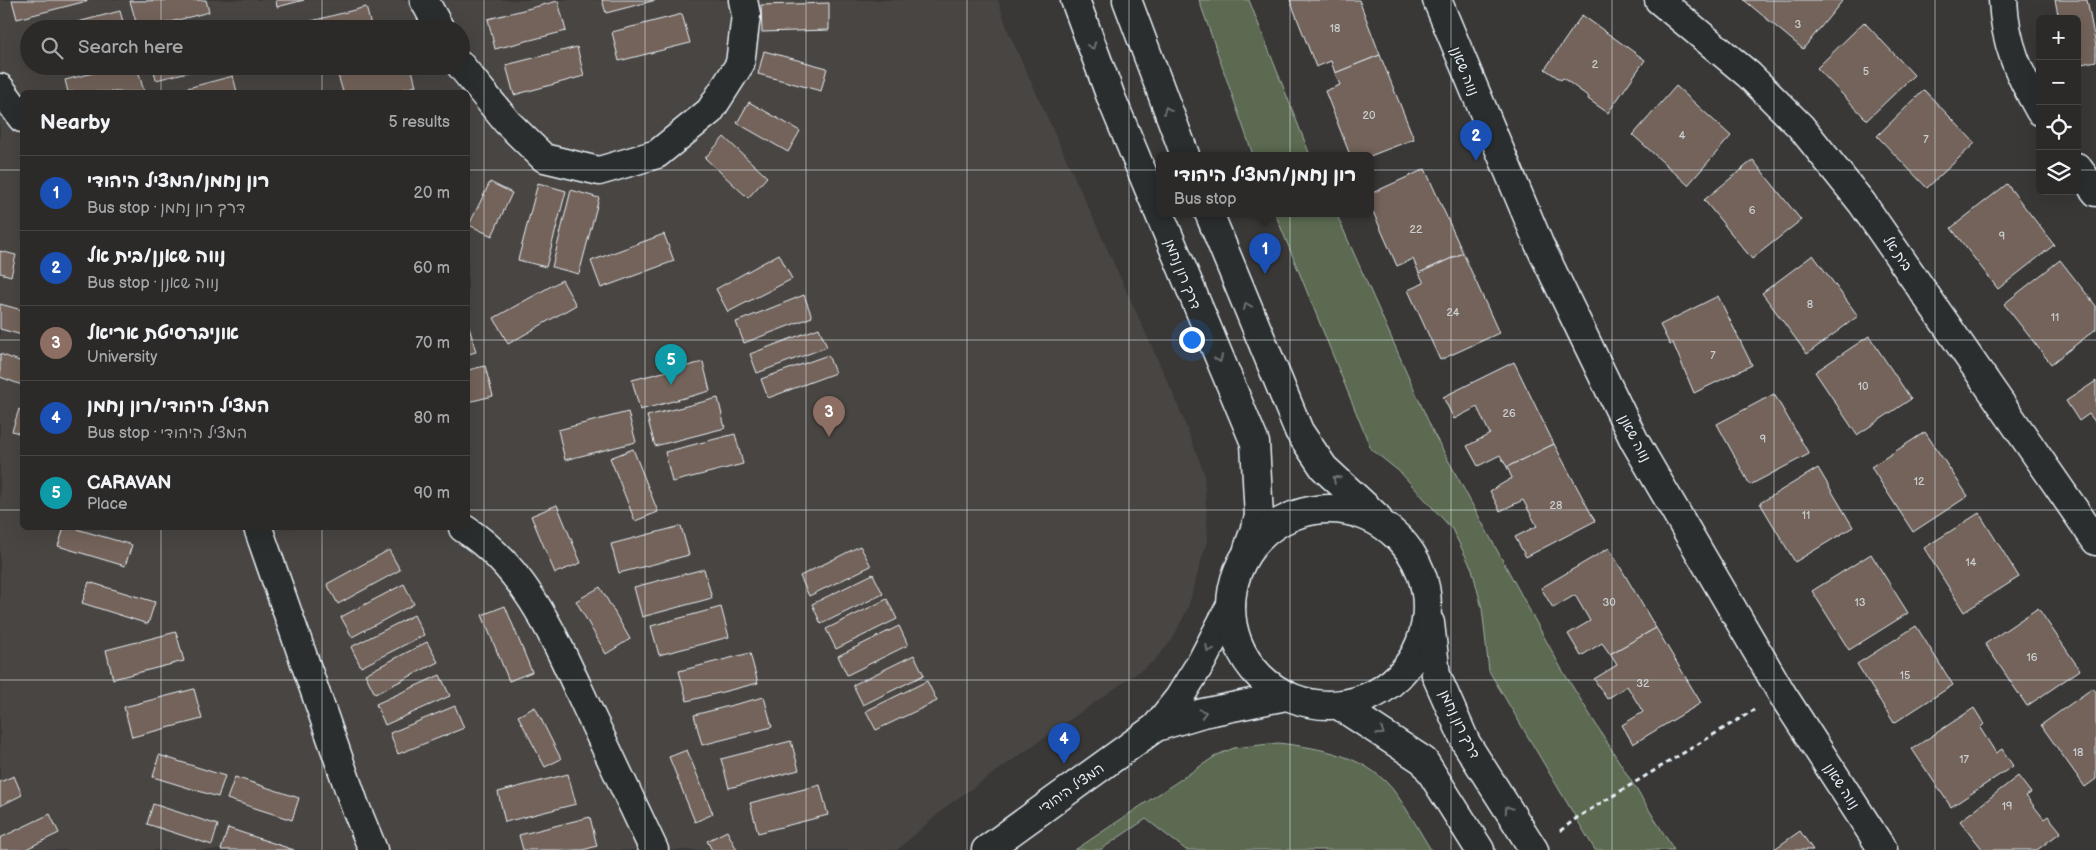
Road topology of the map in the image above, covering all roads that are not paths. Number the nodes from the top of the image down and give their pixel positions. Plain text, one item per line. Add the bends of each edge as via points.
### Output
1 (424, 0) edge
2 (743, 0) edge
3 (1075, 0) edge
4 (1127, 0) edge
5 (1436, 0) edge
6 (1659, 0) edge
7 (2003, 0) edge
8 (435, 20) edge
9 (468, 75) edge
10 (0, 88) edge
11 (2036, 105) edge
12 (20, 115) edge
13 (1184, 152) edge
14 (2081, 172) edge
15 (2096, 192) edge
16 (1156, 206) edge
17 (1161, 217) edge
18 (1210, 217) edge
19 (259, 530) edge
20 (466, 530) edge
21 (1398, 536) junction
22 (2096, 541) edge
23 (1247, 553) junction
24 (1425, 584) junction
25 (1231, 605) junction
26 (1286, 696) junction
27 (1340, 706) junction
28 (1156, 727) junction
29 (1544, 843) edge
30 (373, 850) edge
31 (654, 850) edge
32 (986, 850) edge
33 (1480, 850) edge
34 (1883, 850) edge

1 - 8 street
2 - 9 street via 746,15 740,64 710,111 657,154 599,171 544,158 507,122
3 -> 16 street, דרך רון נחמן
13 -> 4 street
5 - 34 street, נווה שאנן via 1539,244 1634,440 1782,694
6 - 22 street, בית אל via 1750,75 1801,127 1862,203
7 - 11 street via 2009,46
10 - 12 street
14 - 15 street
17 -> 23 street, דרך רון נחמן via 1255,443 1259,517
21 -> 18 street via 1324,468 1298,430
19 - 30 street
20 - 31 street via 484,541 517,576 549,629
21 - 23 street via 1374,520 1347,510 1318,509 1290,516 1266,531
21 - 24 street via 1415,558
23 - 25 street via 1235,578
24 - 27 street via 1428,617 1419,650 1400,677 1372,696
29 -> 24 street, דרך רון נחמן via 1466,743 1436,676
25 - 26 street via 1234,633 1245,659 1264,680
25 -> 28 street, המציל היהודי via 1202,661
26 - 27 street via 1312,704
28 -> 26 street, המציל היהודי via 1202,713
27 -> 33 street via 1424,761
28 - 32 street, המציל היהודי

